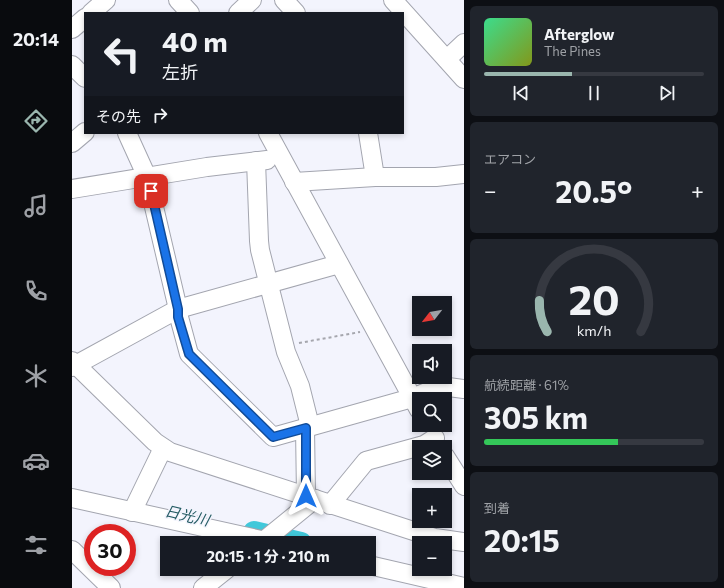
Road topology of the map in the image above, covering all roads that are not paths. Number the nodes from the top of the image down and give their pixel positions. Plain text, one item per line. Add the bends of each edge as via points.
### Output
1 (106, 0) edge
2 (178, 0) edge
3 (252, 0) edge
4 (284, 0) edge
5 (393, 0) edge
6 (92, 12) edge
7 (189, 12) edge
8 (239, 12) edge
9 (295, 12) edge
10 (404, 12) edge
11 (404, 12) edge
12 (84, 19) edge
13 (72, 29) edge
14 (464, 43) edge
15 (447, 59) junction
16 (72, 65) edge
17 (84, 77) edge
18 (464, 79) edge
19 (84, 133) edge
20 (127, 134) edge
21 (269, 134) edge
22 (368, 134) edge
23 (72, 143) edge
24 (282, 158) junction
25 (256, 161) junction
26 (464, 174) edge
27 (147, 177) junction
28 (375, 177) junction
29 (294, 182) junction
30 (72, 189) edge
31 (339, 264) junction
32 (269, 284) junction
33 (178, 309) junction
34 (73, 364) edge
35 (464, 389) edge
36 (433, 392) edge
37 (412, 398) edge
38 (412, 405) edge
39 (308, 427) junction
40 (434, 437) edge
41 (163, 448) junction
42 (452, 467) edge
43 (464, 486) edge
44 (72, 500) edge
45 (317, 500) junction
46 (134, 508) junction
47 (251, 536) edge
48 (273, 536) edge
49 (464, 542) edge
50 (72, 550) edge
51 (376, 567) edge
52 (409, 574) junction
53 (218, 576) edge
54 (464, 587) edge
55 (111, 588) edge
56 (203, 588) edge
57 (420, 588) edge

1 - 6 street
2 - 7 street
3 - 8 street
4 - 9 street
5 - 11 street
10 - 15 street
12 - 13 street
14 - 15 street
15 - 18 street
16 - 17 street
19 - 23 street
20 - 27 street
21 - 24 street
22 - 28 street
24 - 25 street
24 - 29 street
25 - 27 street
25 - 32 street via 258,241
26 - 28 street via 436,178
27 - 30 street
27 - 33 street
28 - 29 street
29 - 31 street
31 - 32 street
31 - 37 street
32 - 33 street
32 - 39 street via 284,345 300,386
33 - 34 street
33 - 39 street via 189,354 273,437
34 - 41 street
35 - 36 street via 442,386
38 - 39 street
39 - 45 street
40 - 45 street via 424,445 366,461
41 - 45 street
41 - 46 street
42 - 43 street
44 - 46 street
45 - 48 street
45 - 49 street via 435,538
46 - 47 street
50 - 55 street
51 - 52 street
52 - 54 street
52 - 57 street
53 - 56 street

